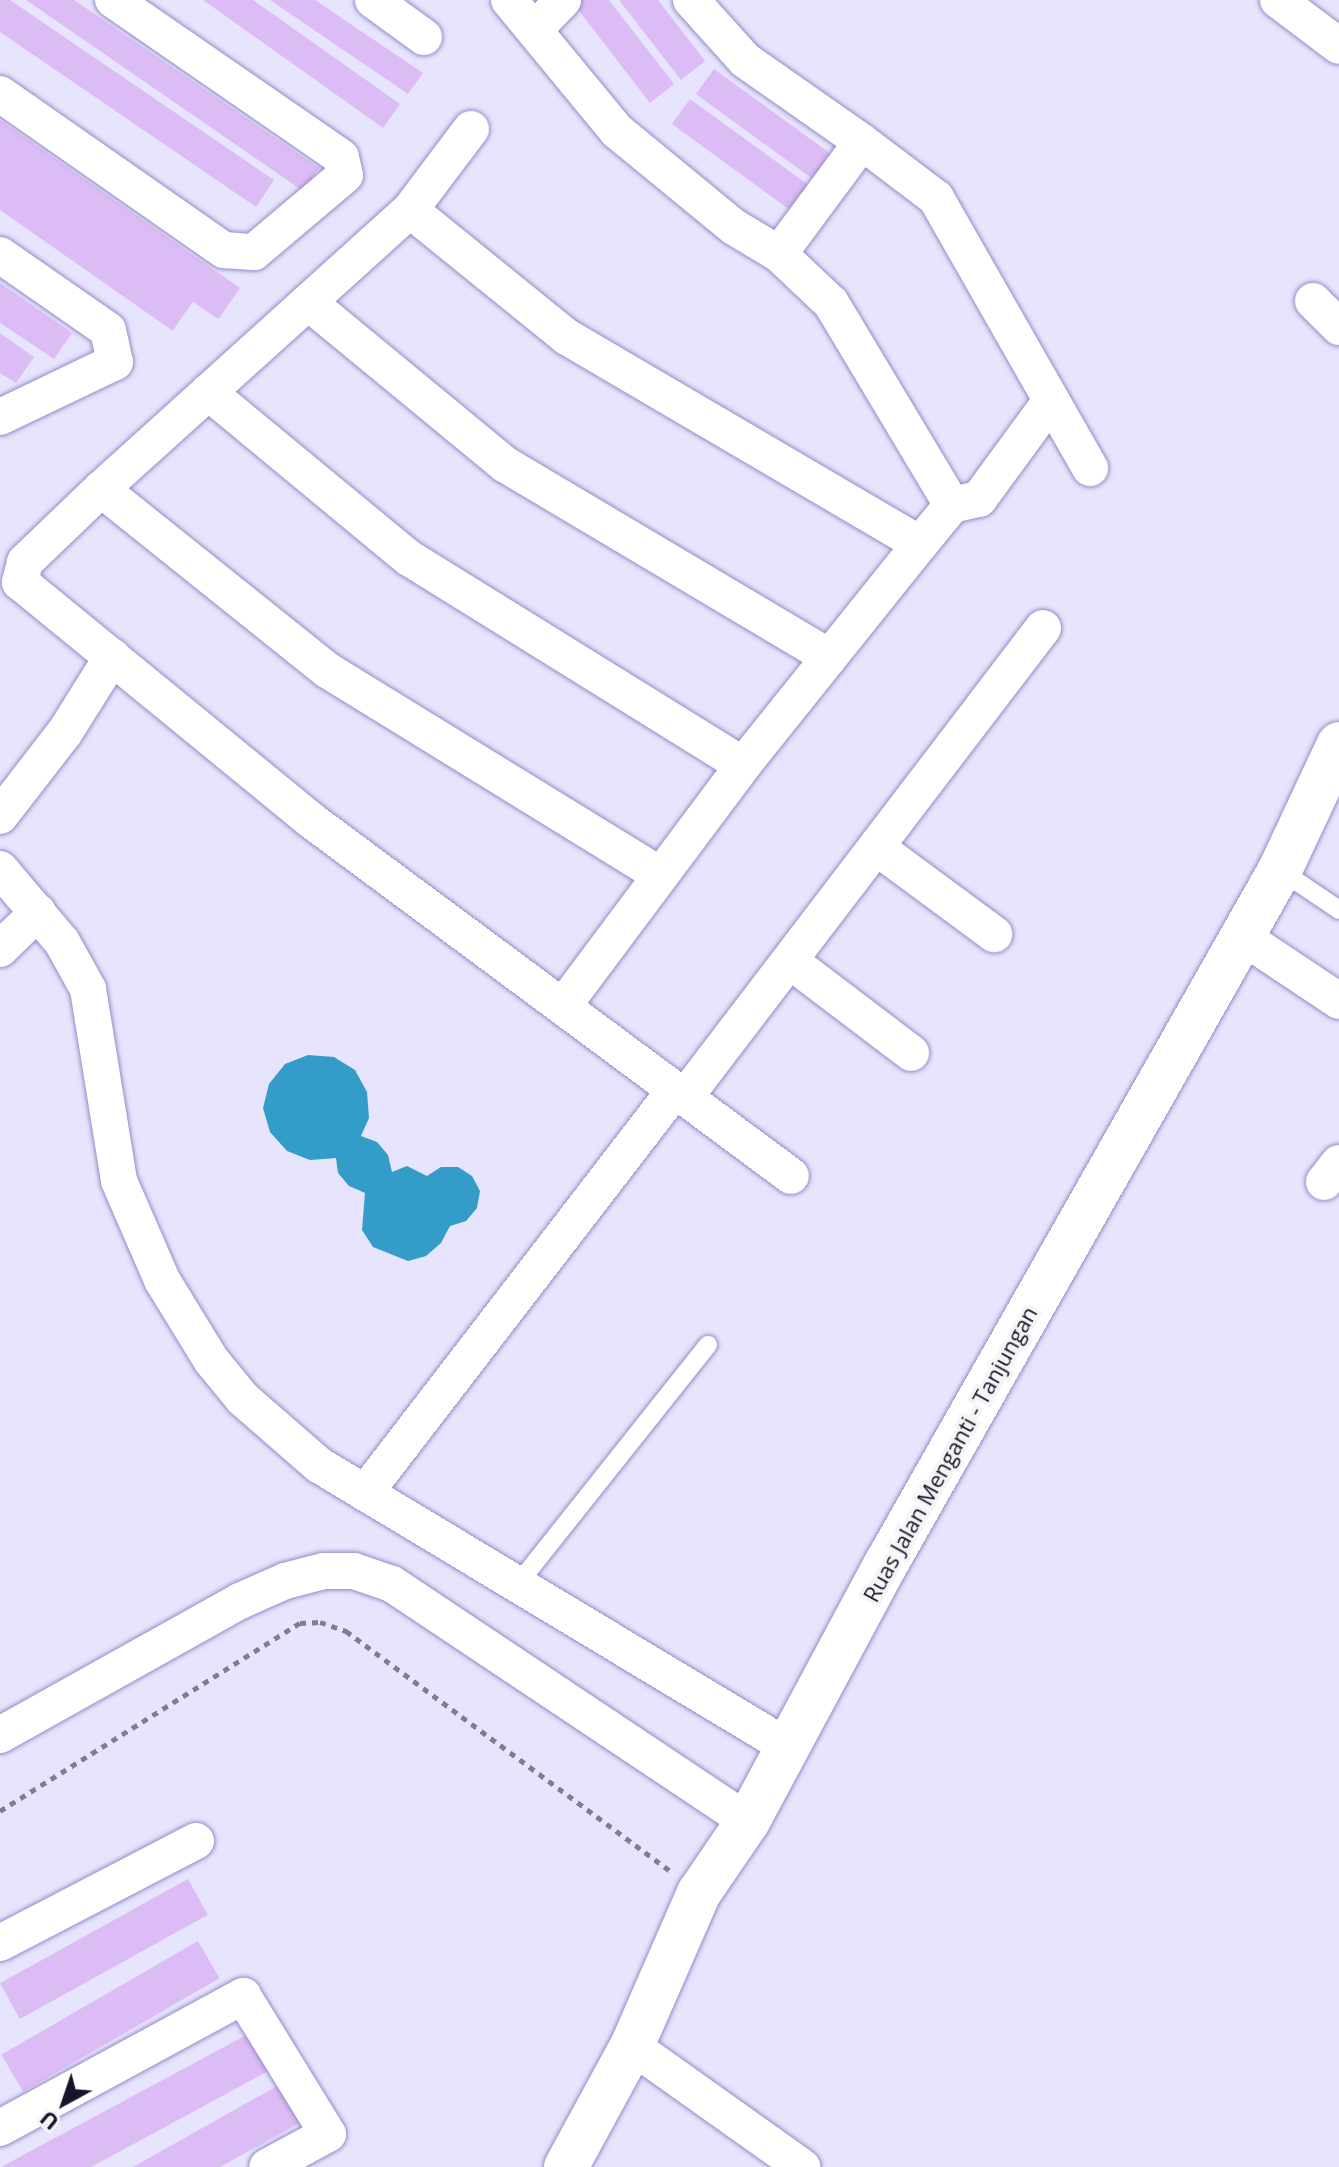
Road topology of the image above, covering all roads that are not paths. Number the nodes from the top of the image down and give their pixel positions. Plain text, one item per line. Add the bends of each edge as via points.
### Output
1 (113, 0) edge
2 (373, 0) edge
3 (509, 0) edge
4 (563, 0) edge
5 (691, 0) edge
6 (1278, 0) edge
7 (536, 28) junction
8 (424, 37) dead end
9 (1339, 46) edge
10 (0, 94) edge
11 (471, 129) dead end
12 (862, 142) junction
13 (410, 210) junction
14 (779, 254) junction
15 (0, 255) edge
16 (1313, 301) dead end
17 (308, 302) junction
18 (1339, 327) edge
19 (208, 392) junction
20 (1050, 402) junction
21 (0, 417) edge
22 (1090, 468) dead end
23 (101, 489) junction
24 (952, 505) junction
25 (920, 544) junction
26 (1043, 628) dead end
27 (112, 657) junction
28 (829, 657) junction
29 (1339, 744) edge
30 (743, 765) junction
31 (0, 816) edge
32 (876, 847) junction
33 (0, 869) edge
34 (1280, 870) junction
35 (660, 875) junction
36 (1339, 910) edge
37 (38, 912) junction
38 (994, 934) dead end
39 (1243, 937) junction
40 (0, 949) edge
41 (790, 961) junction
42 (1339, 1001) edge
43 (563, 1006) junction
44 (911, 1053) dead end
45 (680, 1093) junction
46 (791, 1176) dead end
47 (708, 1345) dead end
48 (365, 1493) junction
49 (517, 1585) junction
50 (0, 1735) edge
51 (788, 1747) junction
52 (748, 1821) junction
53 (196, 1841) dead end
54 (0, 1943) edge
55 (632, 2046) junction
56 (0, 2128) edge
57 (267, 2167) edge
58 (566, 2167) edge
59 (802, 2167) edge

1 - 10 street via 341,157 345,175 254,252 224,250
2 - 8 street
3 - 7 street
4 - 7 street
5 - 12 street via 745,60
6 - 9 street
7 - 14 street via 617,131 734,227
11 - 13 street
12 - 14 street
12 - 20 street via 936,198
13 - 17 street
13 - 25 street via 567,337
14 - 24 street via 831,303
15 - 21 street via 108,330 115,362
16 - 18 street
17 - 19 street
17 - 28 street via 506,465
19 - 23 street
19 - 30 street via 409,558
20 - 22 street
20 - 24 street via 979,499
23 - 27 street via 19,573 20,582
23 - 35 street via 327,670
24 - 25 street
25 - 28 street
26 - 32 street
27 - 31 street via 65,732
27 - 43 street via 312,821
28 - 30 street
29 - 34 main road, Ruas Jalan Menganti - Tanjungan
30 - 35 street
32 - 38 street
32 - 41 street
33 - 37 street
34 - 36 lane
34 - 39 main road, Ruas Jalan Menganti - Tanjungan
35 - 43 street
37 - 40 street
37 - 48 street via 88,989 119,1181 162,1280 211,1360 243,1399 319,1465
39 - 42 street
39 - 51 main road, Ruas Jalan Menganti - Tanjungan via 886,1564
41 - 44 street
41 - 45 street
43 - 45 street
45 - 46 street
45 - 48 street
47 - 49 lane
48 - 49 street
49 - 51 street
50 - 52 street via 240,1601 285,1581 324,1571 354,1571 392,1584
51 - 52 main road, Ruas Jalan Menganti - Tanjungan
52 - 55 main road, Ruas Jalan Menganti - Tanjungan via 699,1893
53 - 54 street
55 - 58 main road, Ruas Jalan Menganti - Tanjungan
55 - 59 street
56 - 57 street via 243,1996 328,2134

